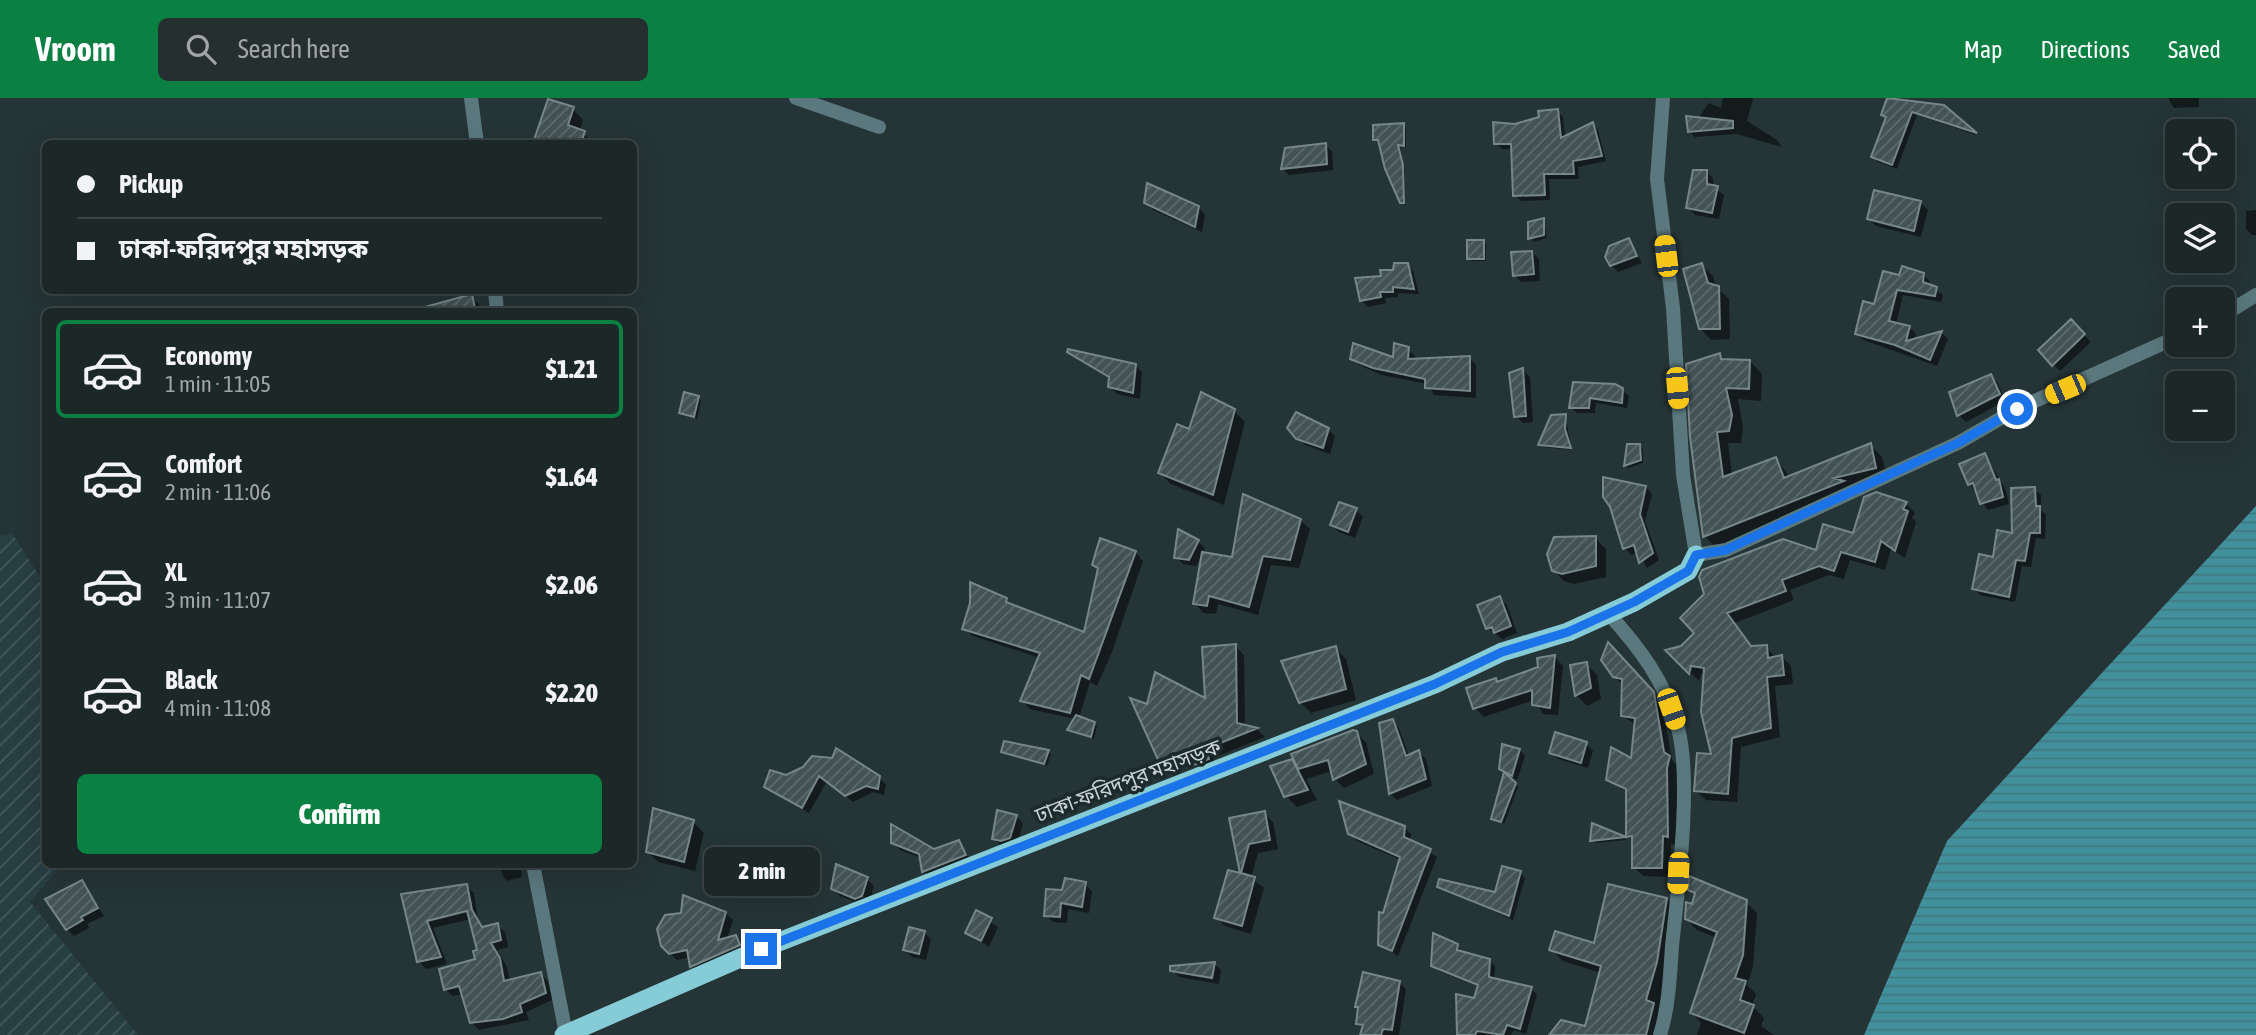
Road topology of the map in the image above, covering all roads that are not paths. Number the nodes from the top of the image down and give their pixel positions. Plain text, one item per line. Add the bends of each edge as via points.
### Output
1 (471, 98) edge
2 (796, 98) edge
3 (1663, 98) edge
4 (879, 127) dead end
5 (476, 140) edge
6 (2256, 295) edge
7 (2235, 308) edge
8 (2165, 342) edge
9 (1696, 555) junction
10 (1607, 612) junction
11 (534, 868) edge
12 (565, 1035) edge
13 (1660, 1035) edge

1 - 5 street
2 - 4 street
3 - 9 street via 1657,179 1673,308 1684,475
6 - 7 street
8 - 9 street via 1738,544
9 - 10 highway, ঢাকা-ফরিদপুর মহাসড়ক via 1688,571
10 - 12 highway, ঢাকা-ফরিদপুর মহাসড়ক via 1568,632 1502,652 1396,699 761,949
10 - 13 street via 1651,664 1664,688 1682,754 1677,899
11 - 12 street

